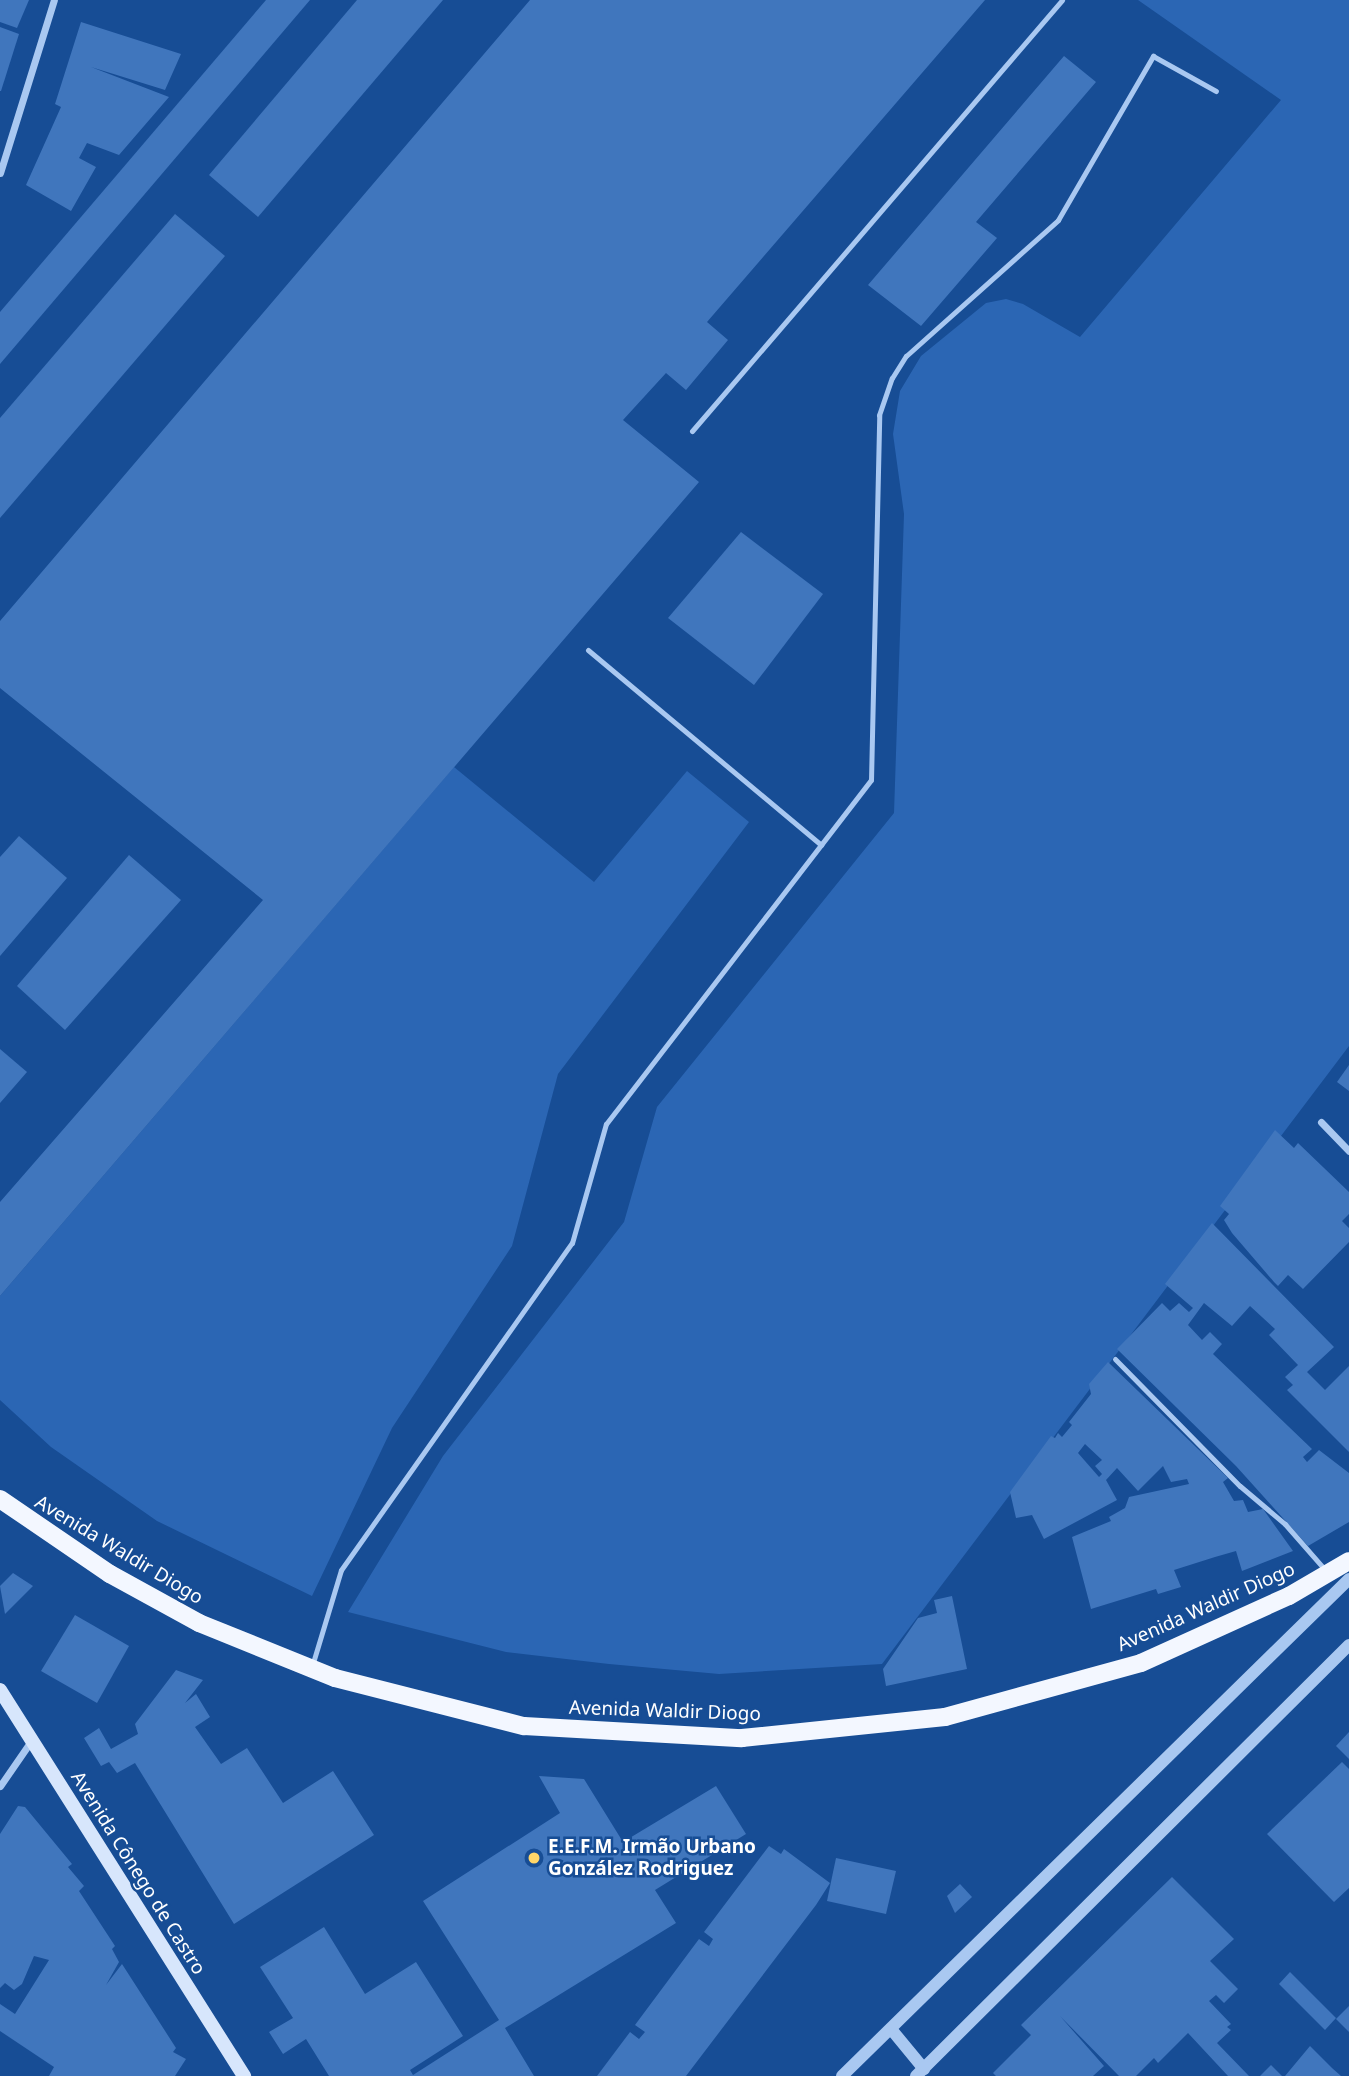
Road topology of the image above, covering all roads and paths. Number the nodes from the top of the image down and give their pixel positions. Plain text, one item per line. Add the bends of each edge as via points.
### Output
1 (54, 0) edge
2 (1062, 0) edge
3 (1216, 91) dead end
4 (0, 173) edge
5 (692, 431) dead end
6 (589, 650) dead end
7 (821, 845) junction
8 (1321, 1122) dead end
9 (1349, 1150) edge
10 (1115, 1359) dead end
11 (0, 1499) edge
12 (1349, 1561) edge
13 (1329, 1573) junction
14 (1349, 1579) edge
15 (1349, 1644) edge
16 (311, 1669) junction
17 (0, 1690) edge
18 (32, 1741) junction
19 (0, 1786) edge
20 (891, 2029) junction
21 (920, 2072) edge
22 (244, 2076) edge
23 (842, 2076) edge

1 - 4 street
2 - 5 lane
3 - 7 lane via 1153,57 1058,220 906,355 892,378 879,415 871,780
6 - 7 lane
7 - 16 lane via 606,1124 572,1243 341,1570
8 - 9 street
10 - 13 lane via 1240,1486 1285,1524
11 - 16 main road, Avenida Waldir Diogo via 110,1574 188,1617
12 - 13 main road, Avenida Waldir Diogo
13 - 16 main road, Avenida Waldir Diogo via 1141,1663 945,1717 742,1738 524,1726
14 - 20 street
15 - 21 street
17 - 18 main road, Avenida Cônego de Castro
18 - 19 street
18 - 22 main road, Avenida Cônego de Castro
20 - 21 street
20 - 23 street

